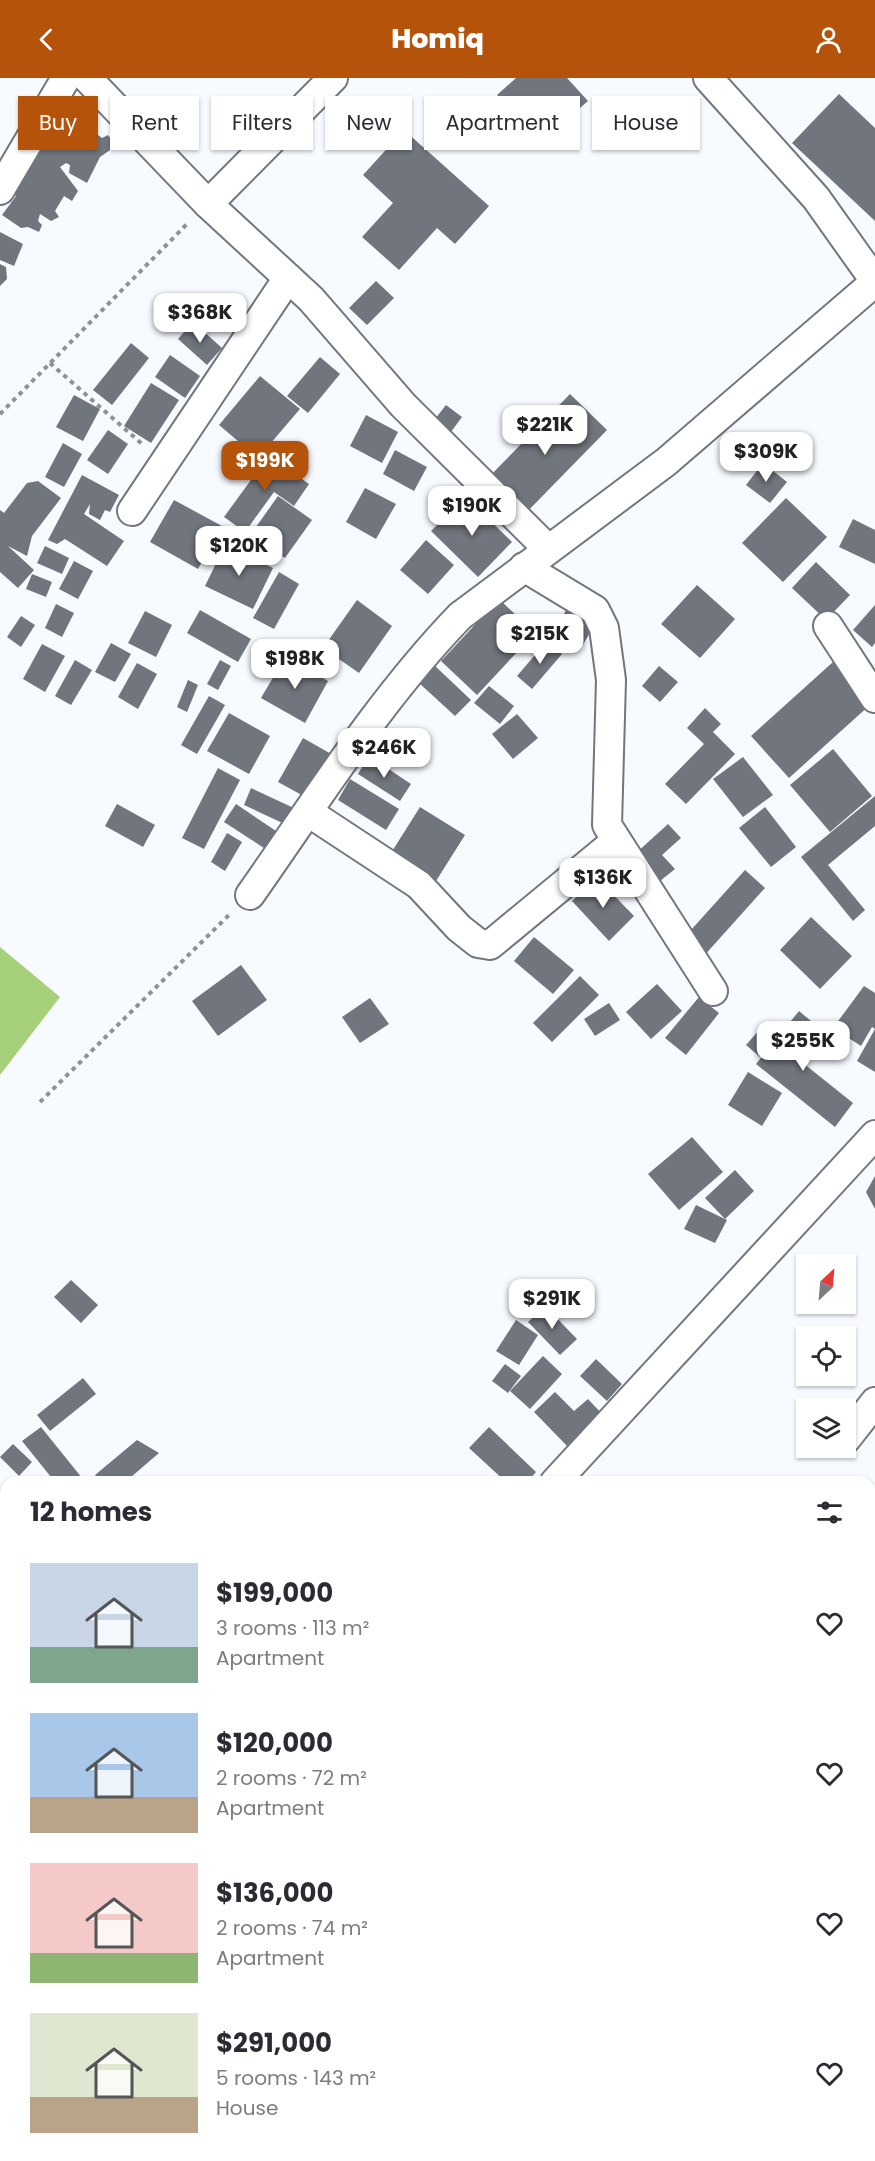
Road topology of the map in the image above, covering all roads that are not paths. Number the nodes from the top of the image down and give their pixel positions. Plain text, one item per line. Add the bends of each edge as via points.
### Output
1 (66, 78) edge
2 (87, 78) edge
3 (333, 78) edge
4 (708, 78) edge
5 (0, 190) edge
6 (208, 204) junction
7 (288, 278) junction
8 (875, 281) edge
9 (132, 511) dead end
10 (548, 549) junction
11 (524, 567) junction
12 (828, 626) dead end
13 (875, 698) edge
14 (308, 812) junction
15 (616, 841) junction
16 (250, 895) road end
17 (713, 991) dead end
18 (875, 1135) edge
19 (875, 1402) edge
20 (856, 1426) edge
21 (561, 1476) edge

1 - 5 street
2 - 6 street
3 - 6 street
4 - 8 street via 816,198
6 - 7 street
7 - 9 street
7 - 10 street via 403,405
8 - 10 street via 666,462
10 - 11 street
11 - 14 street via 460,616 434,643 390,696
11 - 15 street via 595,610 604,628 611,680 608,825
12 - 13 street
14 - 15 street via 419,885 459,928 478,943 490,945
14 - 16 street
15 - 17 street
18 - 21 street
19 - 20 street

